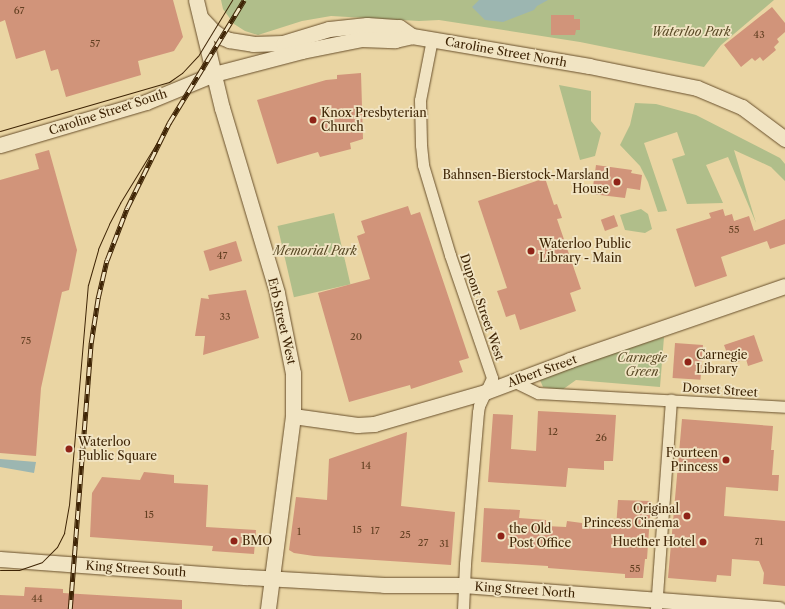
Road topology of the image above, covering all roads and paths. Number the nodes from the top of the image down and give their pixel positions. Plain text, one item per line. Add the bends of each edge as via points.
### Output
1 (196, 0) edge
2 (201, 18) junction
3 (412, 36) junction
4 (432, 39) junction
5 (214, 74) junction
6 (785, 140) edge
7 (0, 145) edge
8 (785, 286) edge
9 (513, 381) junction
10 (485, 392) junction
11 (671, 400) junction
12 (785, 407) edge
13 (293, 416) junction
14 (0, 559) edge
15 (271, 578) junction
16 (464, 585) junction
17 (656, 604) edge
18 (268, 609) edge
19 (463, 609) edge
20 (779, 609) edge

1 - 2 main road, Erb Street West
2 - 3 main road via 222,37 253,44 283,42 329,29 367,24 399,27
2 - 5 main road, Erb Street West
3 - 4 main road, Caroline Street North
3 - 5 main road, Caroline Street North via 395,40 361,39
4 - 6 main road, Caroline Street North via 697,88 742,107
4 - 10 street, Dupont Street West via 420,100 423,165 450,255 492,378
5 - 7 main road, Caroline Street South via 146,102
5 - 13 main road, Erb Street West via 283,319 293,373
8 - 9 main road, Albert Street
9 - 10 main road, Albert Street
9 - 11 street, Dorset Street via 538,393
10 - 13 main road, Albert Street via 374,424
10 - 16 street, Dupont Street West via 478,412
11 - 12 street, Dorset Street
11 - 17 street
13 - 15 main road, Erb Street West
14 - 15 main road, King Street South
15 - 16 main road, King Street North via 384,585
15 - 18 main road, Erb Street West
16 - 17 main road, King Street North
16 - 19 street, Dupont Street West
17 - 20 main road, King Street North

